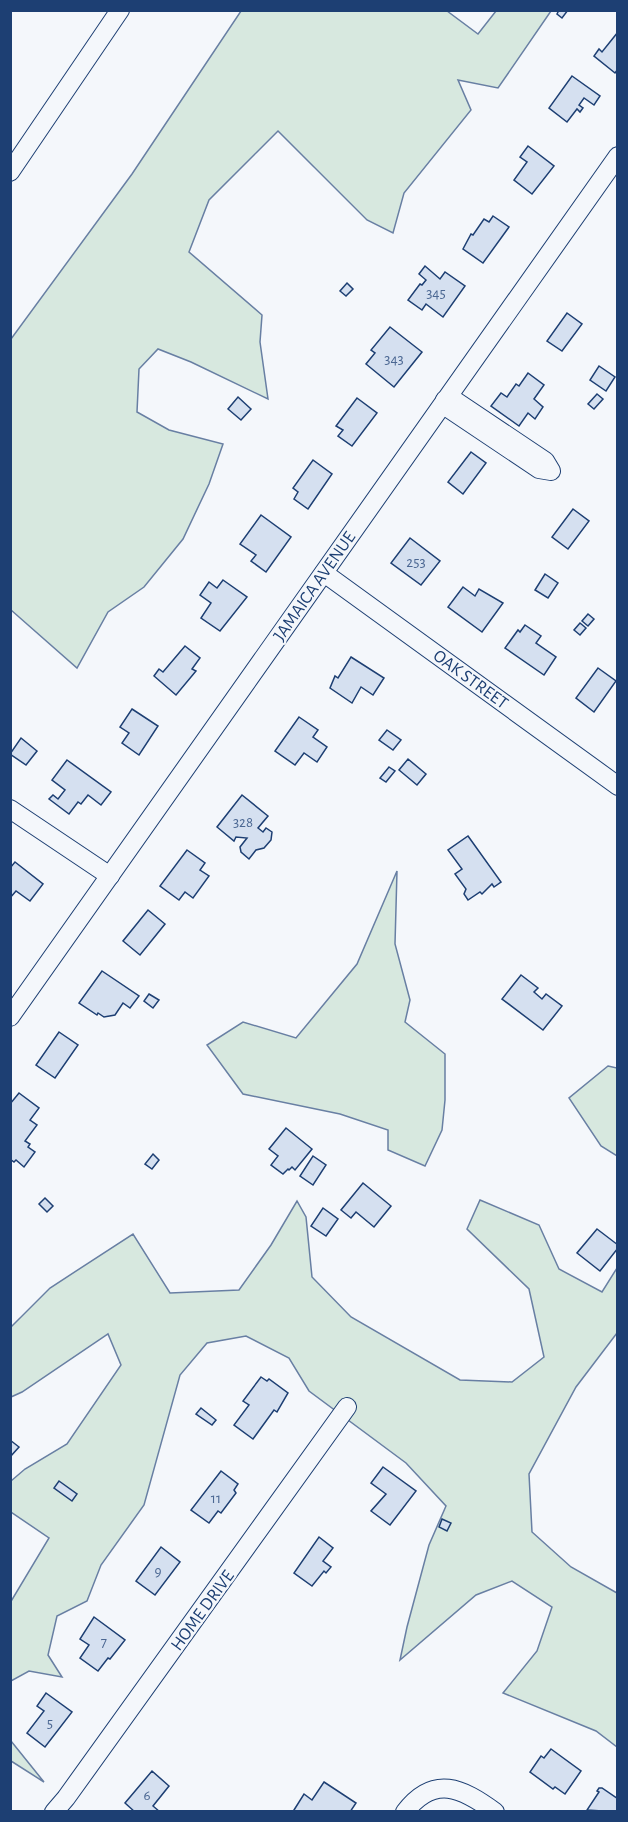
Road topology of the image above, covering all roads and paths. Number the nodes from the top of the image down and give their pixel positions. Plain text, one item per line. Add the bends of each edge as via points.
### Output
1 (120, 10) edge
2 (618, 156) edge
3 (10, 172) edge
4 (445, 400) junction
5 (324, 573) junction
6 (618, 786) edge
7 (10, 809) edge
8 (110, 876) junction
9 (10, 1017) edge
10 (347, 1407) dead end
11 (54, 1812) edge
12 (405, 1812) edge
13 (495, 1812) edge

1 - 3 street
2 - 4 street, JAMAICA AVENUE
4 - 4 street via 448,408 492,438 539,469 551,471 545,461 454,400
4 - 5 street, JAMAICA AVENUE
5 - 6 street, OAK STREET
5 - 8 street, JAMAICA AVENUE
7 - 8 street
8 - 9 street, JAMAICA AVENUE
10 - 11 street, HOME DRIVE
12 - 13 street via 421,1794 439,1788 475,1797

